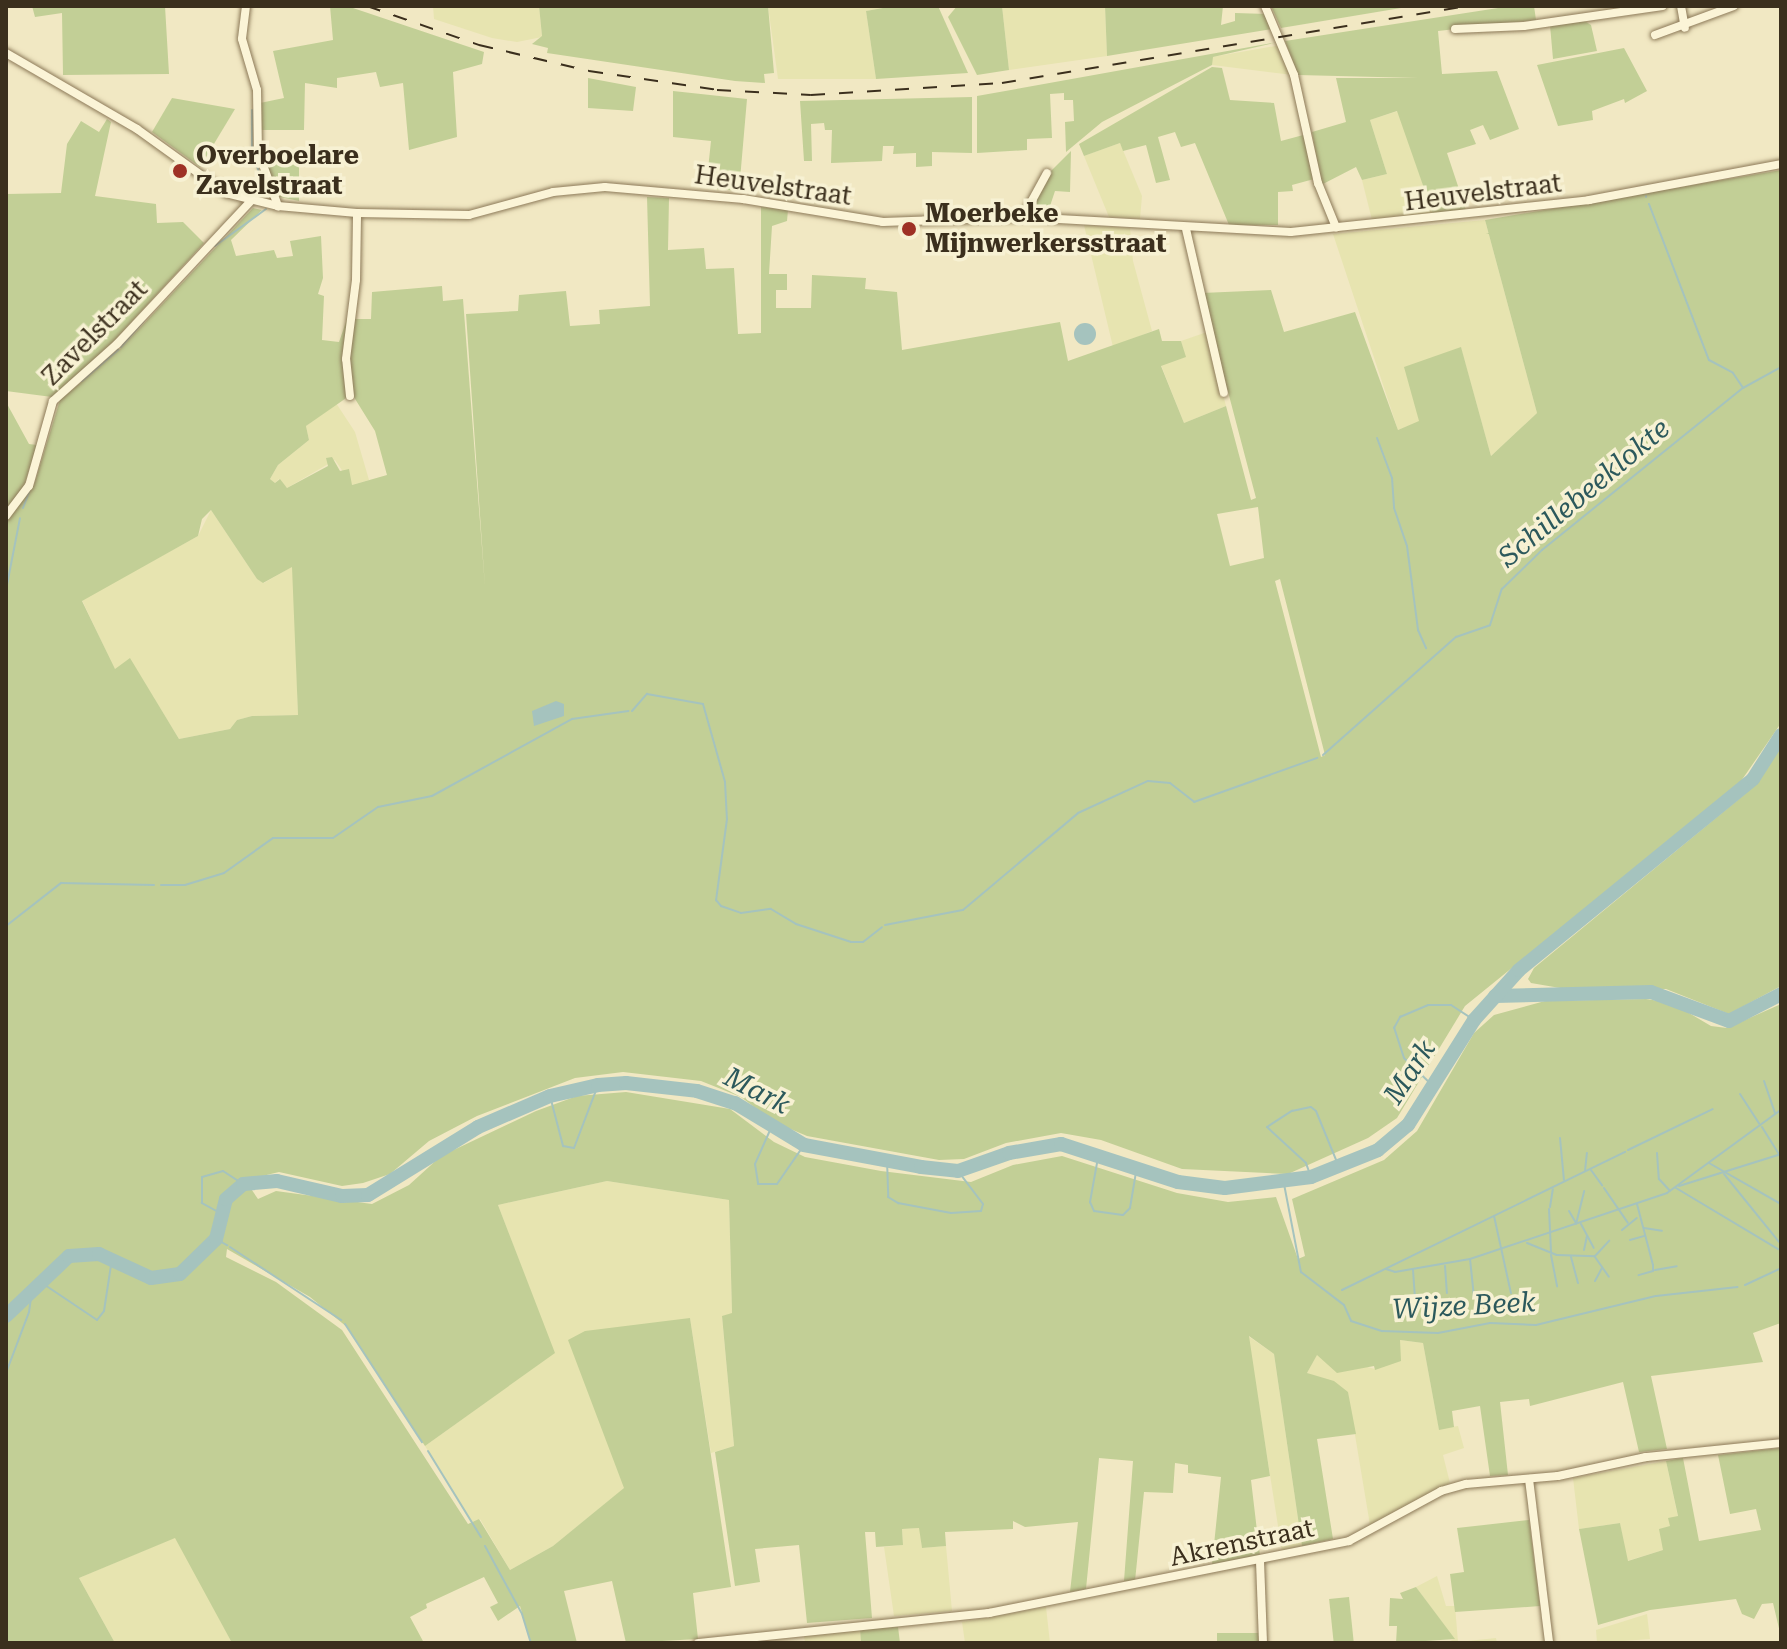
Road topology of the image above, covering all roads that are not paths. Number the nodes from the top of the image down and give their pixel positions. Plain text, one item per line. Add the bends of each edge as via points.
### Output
1 (246, 6) edge
2 (1265, 6) edge
3 (1663, 6) edge
4 (1681, 6) edge
5 (1734, 6) edge
6 (1685, 28) junction
7 (1455, 29) dead end
8 (1655, 35) dead end
9 (6, 53) edge
10 (1781, 164) edge
11 (1047, 173) dead end
12 (251, 201) junction
13 (278, 206) junction
14 (357, 213) junction
15 (1023, 217) junction
16 (1336, 227) junction
17 (1186, 229) junction
18 (1224, 393) dead end
19 (350, 396) dead end
20 (6, 516) edge
21 (1781, 1443) edge
22 (1529, 1479) junction
23 (1260, 1561) junction
24 (698, 1643) edge
25 (1263, 1643) edge
26 (1549, 1643) edge

1 - 13 street via 242,39 257,90 258,151
2 - 16 street via 1294,75 1318,183
3 - 7 street via 1524,26
4 - 6 street
5 - 6 street
6 - 8 street
9 - 12 street, Heuvelstraat via 137,129 214,187
10 - 16 street, Heuvelstraat via 1589,200
11 - 15 street
12 - 13 street, Heuvelstraat
12 - 20 street, Zavelstraat via 117,344 53,401 29,486
13 - 14 street, Heuvelstraat
14 - 15 street, Heuvelstraat via 469,215 553,192 605,187 743,199 883,222
14 - 19 street via 356,280 346,359
15 - 17 street, Heuvelstraat
16 - 17 street, Heuvelstraat via 1291,232
17 - 18 street
21 - 22 street, Akrenstraat via 1646,1457
22 - 23 street, Akrenstraat via 1441,1491 1349,1541
22 - 26 street
23 - 24 street, Akrenstraat via 989,1613
23 - 25 street

